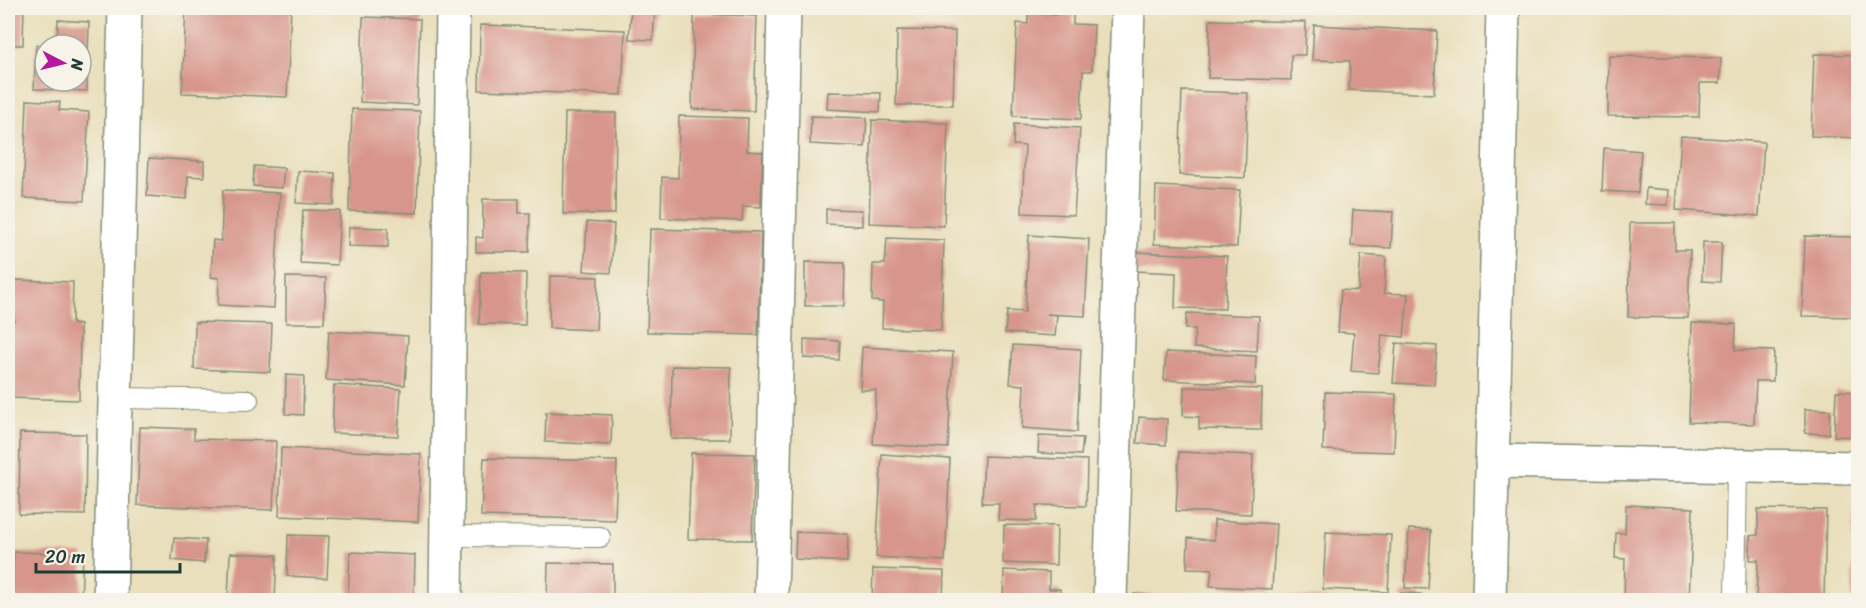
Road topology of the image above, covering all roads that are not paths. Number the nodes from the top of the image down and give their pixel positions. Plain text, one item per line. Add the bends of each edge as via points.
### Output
1 (125, 8) edge
2 (453, 8) edge
3 (784, 8) edge
4 (1128, 8) edge
5 (1503, 8) edge
6 (115, 398) junction
7 (248, 400) dead end
8 (1492, 461) junction
9 (1737, 466) junction
10 (1858, 468) edge
11 (447, 536) junction
12 (600, 537) dead end
13 (110, 600) edge
14 (446, 600) edge
15 (771, 600) edge
16 (1110, 600) edge
17 (1489, 600) edge
18 (1735, 600) edge

1 - 6 street
2 - 11 street
3 - 15 street
4 - 16 street
5 - 8 street
6 - 7 lane
6 - 13 street
8 - 9 street
8 - 17 street
9 - 10 street
9 - 18 lane
11 - 12 lane
11 - 14 street

